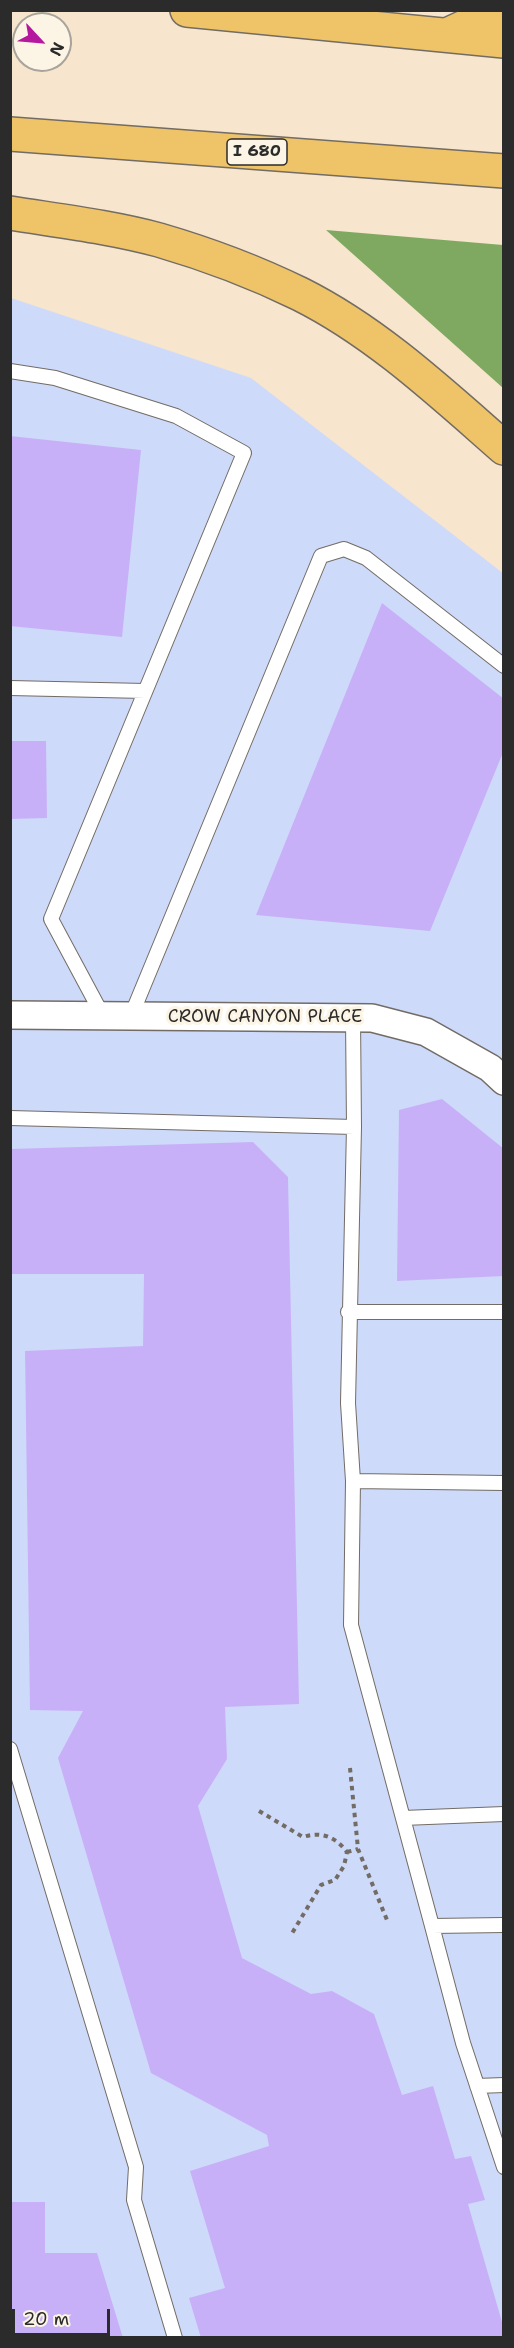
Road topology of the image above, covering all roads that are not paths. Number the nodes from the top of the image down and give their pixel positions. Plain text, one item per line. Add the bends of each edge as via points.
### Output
1 (187, 10) edge
2 (501, 10) edge
3 (443, 37) junction
4 (504, 41) edge
5 (10, 134) edge
6 (504, 171) edge
7 (10, 213) edge
8 (10, 371) edge
9 (504, 448) edge
10 (504, 666) edge
11 (10, 688) edge
12 (146, 691) junction
13 (10, 1015) edge
14 (104, 1016) junction
15 (130, 1016) junction
16 (353, 1017) junction
17 (504, 1081) edge
18 (10, 1118) edge
19 (354, 1126) junction
20 (348, 1312) junction
21 (504, 1312) edge
22 (353, 1481) junction
23 (504, 1483) edge
24 (10, 1749) edge
25 (504, 1814) edge
26 (403, 1818) junction
27 (504, 1925) edge
28 (432, 1926) junction
29 (504, 2085) edge
30 (477, 2086) junction
31 (504, 2167) edge
32 (175, 2337) edge

1 - 3 highway
2 - 3 highway
3 - 4 highway
5 - 6 highway, I 680
7 - 9 highway via 157,240 233,264 301,295 364,333 415,371
8 - 12 lane via 55,378 176,416 244,453
10 - 15 lane via 366,558 344,549 321,556
11 - 12 lane
12 - 14 lane via 51,919
13 - 14 street, CROW CANYON PLACE
14 - 15 street, CROW CANYON PLACE
15 - 16 street, CROW CANYON PLACE
16 - 17 street, CROW CANYON PLACE via 426,1032 490,1068
16 - 19 lane
18 - 19 lane
19 - 20 lane
20 - 21 lane
20 - 22 lane
22 - 23 lane
22 - 26 lane via 351,1625
24 - 32 lane via 136,2167 134,2200
25 - 26 lane
26 - 28 lane
27 - 28 lane
28 - 30 lane
29 - 30 lane
30 - 31 lane

